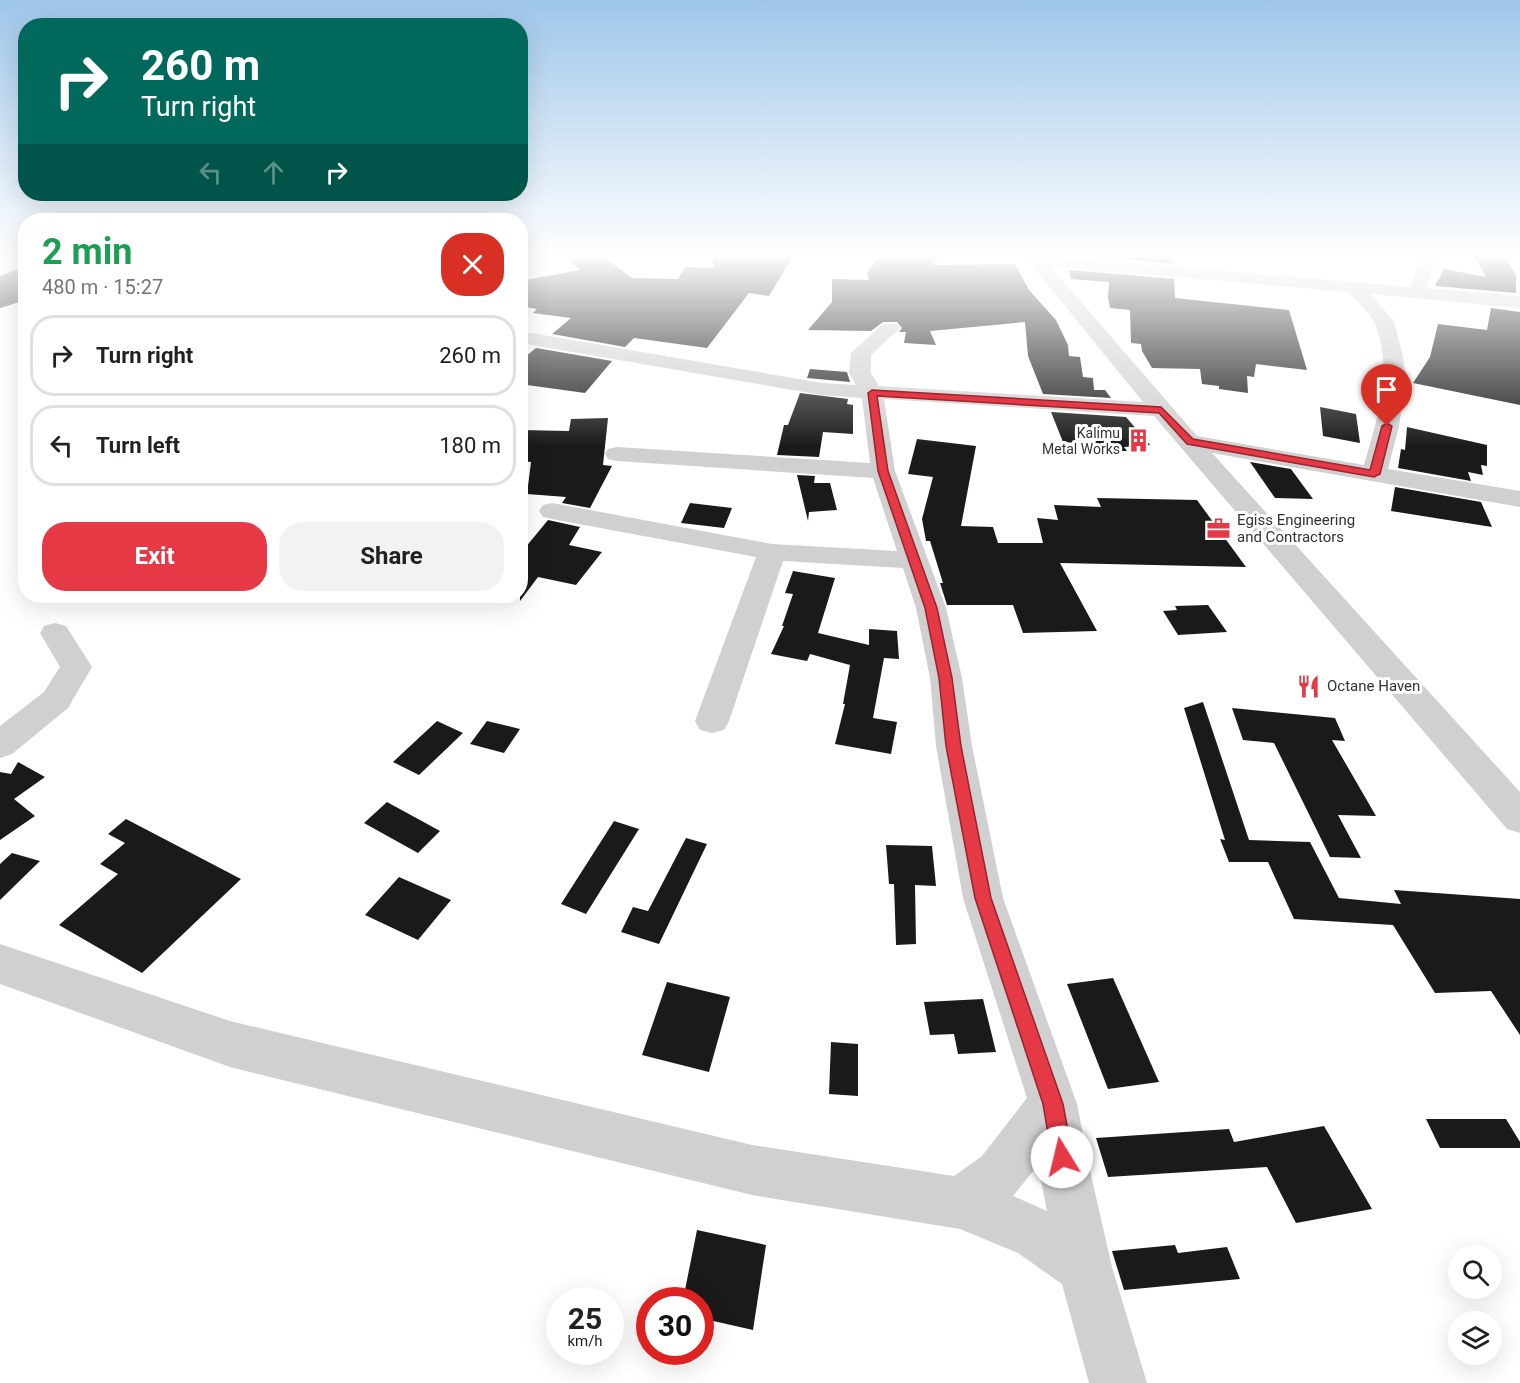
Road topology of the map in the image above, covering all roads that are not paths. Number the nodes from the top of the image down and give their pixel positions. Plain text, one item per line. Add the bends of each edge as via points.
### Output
1 (1084, 318) edge
2 (1381, 318) edge
3 (890, 328) dead end
4 (528, 338) edge
5 (872, 393) junction
6 (1161, 410) junction
7 (1190, 442) junction
8 (617, 454) dead end
9 (883, 471) junction
10 (1374, 474) junction
11 (1520, 499) edge
12 (552, 511) dead end
13 (772, 552) junction
14 (914, 560) junction
15 (55, 633) dead end
16 (712, 721) dead end
17 (0, 745) edge
18 (1520, 818) edge
19 (0, 964) edge
20 (1053, 1104) junction
21 (960, 1203) junction
22 (1085, 1267) junction
23 (1118, 1383) edge

1 - 6 street
2 - 10 street via 1393,357 1395,382
3 - 5 street via 861,353 860,373
4 - 5 street via 822,389
5 - 6 street
5 - 9 street
6 - 7 street
7 - 10 street
7 - 18 street
8 - 9 street
9 - 14 street
10 - 11 street
12 - 13 street
13 - 14 street
13 - 16 street
14 - 20 street via 931,608 946,678 954,746 983,898
15 - 17 street via 76,667 56,700
19 - 21 street via 230,1044 752,1170
20 - 21 street via 1000,1174
20 - 22 street
21 - 22 street via 1037,1233
22 - 23 street

